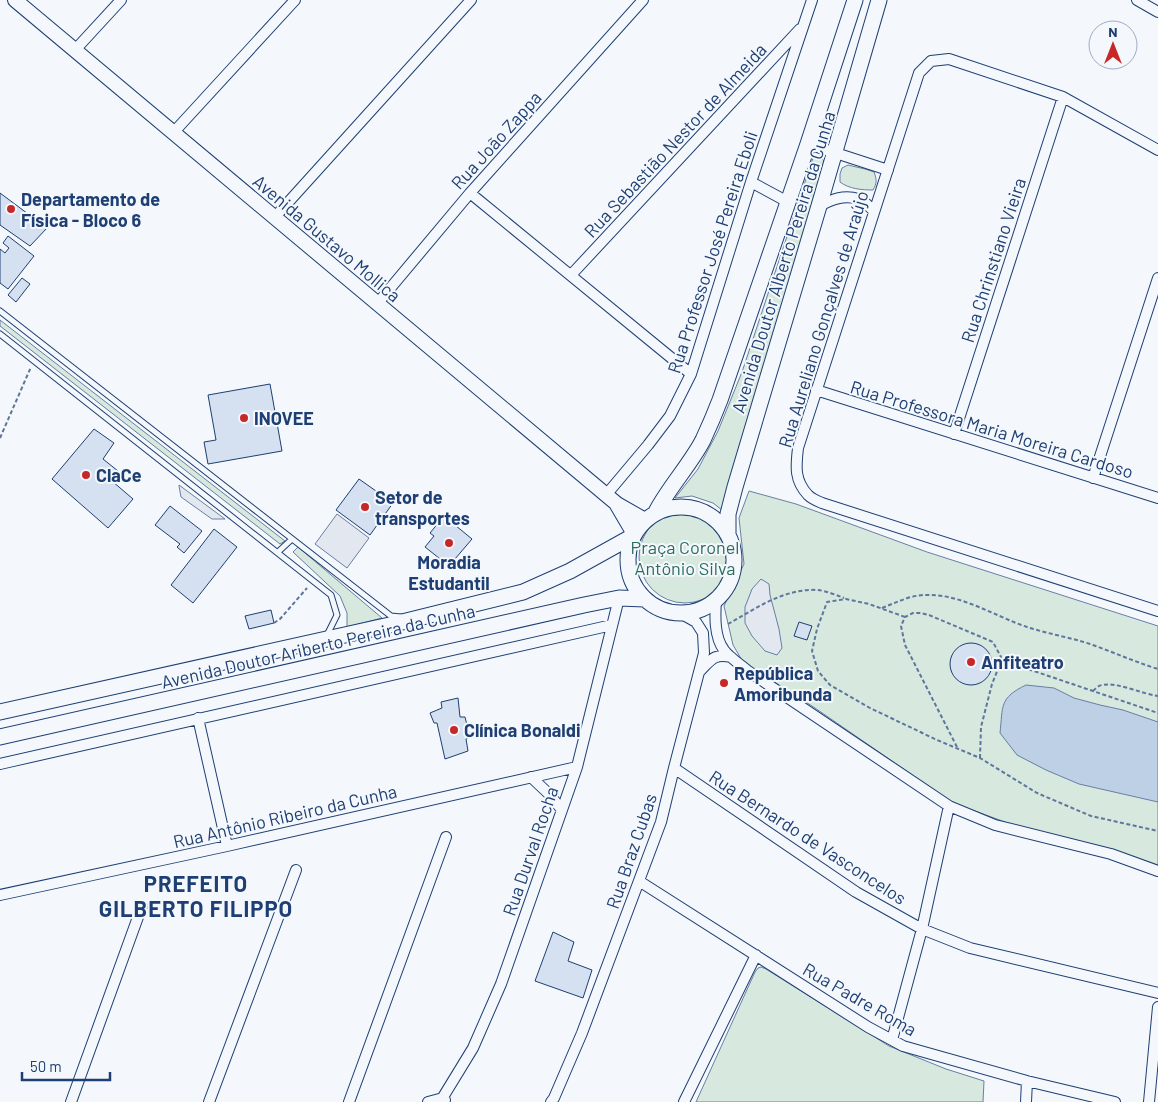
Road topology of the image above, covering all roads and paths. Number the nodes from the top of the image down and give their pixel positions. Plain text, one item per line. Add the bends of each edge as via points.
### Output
1 (14, 0) edge
2 (121, 0) edge
3 (295, 0) edge
4 (471, 0) edge
5 (643, 0) edge
6 (812, 0) edge
7 (855, 0) edge
8 (879, 0) edge
9 (1137, 0) edge
10 (1158, 12) edge
11 (804, 26) junction
12 (75, 50) junction
13 (1063, 97) junction
14 (173, 133) junction
15 (808, 144) junction
16 (1158, 150) edge
17 (835, 153) junction
18 (888, 170) junction
19 (751, 182) junction
20 (470, 193) junction
21 (788, 202) junction
22 (819, 206) junction
23 (874, 211) junction
24 (274, 218) junction
25 (571, 276) junction
26 (1158, 278) edge
27 (377, 304) junction
28 (0, 311) edge
29 (0, 334) edge
30 (34, 360) junction
31 (691, 374) junction
32 (816, 390) junction
33 (954, 434) junction
34 (0, 438) edge
35 (1093, 478) junction
36 (606, 495) junction
37 (1158, 498) edge
38 (617, 504) junction
39 (650, 516) junction
40 (634, 535) junction
41 (728, 535) junction
42 (292, 539) junction
43 (278, 552) junction
44 (314, 581) junction
45 (619, 598) junction
46 (645, 599) junction
47 (846, 599) junction
48 (716, 600) junction
49 (882, 608) junction
50 (1157, 608) edge
51 (680, 613) junction
52 (905, 618) junction
53 (414, 619) junction
54 (274, 623) dead end
55 (612, 626) junction
56 (716, 630) junction
57 (324, 640) junction
58 (732, 658) junction
59 (1002, 658) junction
60 (1158, 669) edge
61 (700, 671) junction
62 (1093, 691) junction
63 (1158, 696) edge
64 (0, 712) edge
65 (1158, 713) edge
66 (198, 718) junction
67 (0, 737) edge
68 (958, 749) junction
69 (980, 758) junction
70 (0, 764) edge
71 (577, 767) junction
72 (674, 768) junction
73 (531, 777) junction
74 (949, 806) junction
75 (562, 810) junction
76 (1158, 831) edge
77 (446, 837) dead end
78 (227, 846) junction
79 (296, 870) dead end
80 (1158, 871) edge
81 (639, 881) junction
82 (0, 895) edge
83 (142, 906) dead end
84 (922, 929) junction
85 (756, 955) junction
86 (1158, 993) edge
87 (1158, 1007) edge
88 (892, 1040) junction
89 (1027, 1081) junction
90 (443, 1101) edge
91 (71, 1102) edge
92 (209, 1102) edge
93 (349, 1102) edge
94 (428, 1102) edge
95 (551, 1102) edge
96 (684, 1102) edge
97 (1026, 1102) edge
98 (1115, 1102) edge
99 (1148, 1102) edge

1 - 12 street, Avenida Gustavo Mollica
2 - 12 street
3 - 14 street
4 - 24 street
5 - 20 street, Rua João Zappa
6 - 11 street, Rua Professor José Pereira Eboli
7 - 15 main road, Avenida Doutor Alberto Pereira da Cunha
8 - 17 main road, Avenida Doutor Alberto Pereira da Cunha
9 - 10 street
11 - 19 street, Rua Professor José Pereira Eboli
11 - 25 street, Rua Sebastião Nestor de Almeida
12 - 14 street, Avenida Gustavo Mollica
13 - 16 street
13 - 18 street, Rua Aureliano Gonçalves de Araújo via 950,59 931,61 919,73
13 - 33 street, Rua Chrinstiano Vieira
14 - 24 street, Avenida Gustavo Mollica
15 - 17 street
15 - 21 main road, Avenida Doutor Alberto Pereira da Cunha
17 - 18 street
17 - 22 main road, Avenida Doutor Alberto Pereira da Cunha
18 - 23 street, Rua Aureliano Gonçalves de Araújo
19 - 21 street
19 - 31 street, Rua Professor José Pereira Eboli
20 - 25 street
20 - 27 street, Rua João Zappa
21 - 39 main road, Avenida Doutor Alberto Pereira da Cunha via 720,400 703,440
22 - 23 street via 847,197 860,199
22 - 41 main road, Avenida Doutor Alberto Pereira da Cunha via 735,487 728,514
23 - 32 street, Rua Aureliano Gonçalves de Araújo
24 - 27 street, Avenida Gustavo Mollica
25 - 31 street
26 - 35 street
27 - 36 street, Avenida Gustavo Mollica
28 - 42 lane
29 - 30 lane
30 - 34 path
30 - 43 lane
31 - 36 street, Rua Professor José Pereira Eboli via 670,416
32 - 33 street, Rua Professora Maria Moreira Cardoso
32 - 50 street, Rua Aureliano Gonçalves de Araújo via 795,468 808,496
33 - 35 street, Rua Professora Maria Moreira Cardoso
35 - 37 street, Rua Professora Maria Moreira Cardoso
36 - 38 street, Avenida Gustavo Mollica
38 - 39 street, Avenida Gustavo Mollica
38 - 40 street, Avenida Gustavo Mollica
39 - 40 main road
39 - 41 main road via 681,506 700,510 716,520
40 - 46 main road via 627,558 629,574
40 - 53 main road, Avenida Doutor Ariberto Pereira da Cunha via 523,592
41 - 48 main road via 734,551 734,568 728,585
42 - 43 lane
42 - 53 lane via 391,616
43 - 44 lane
44 - 54 path
44 - 57 lane via 331,595 337,615
45 - 46 main road, Avenida Doutor Ariberto Pereira da Cunha
45 - 55 street, Rua Durval Rocha
45 - 67 main road, Avenida Doutor Ariberto Pereira da Cunha
46 - 51 main road via 661,609
47 - 49 path
47 - 56 path via 819,590 797,591 772,599
47 - 68 path via 828,602 824,610 812,650 818,671 830,685 870,708
48 - 51 main road via 698,610
48 - 56 street
49 - 52 path
49 - 60 path via 912,597 945,596 1027,627
51 - 61 street, Rua Braz Cubas via 696,622 704,633
52 - 59 path via 913,613 929,614 994,642
52 - 68 path via 901,626 905,645
53 - 57 main road, Avenida Doutor Ariberto Pereira da Cunha
55 - 66 street
55 - 71 street, Rua Durval Rocha
56 - 58 street via 724,651
57 - 64 main road, Avenida Doutor Ariberto Pereira da Cunha
58 - 61 street via 717,657
58 - 74 street
59 - 62 path
59 - 69 path via 981,727
61 - 72 street, Rua Braz Cubas
62 - 63 path via 1104,684
62 - 65 path
66 - 70 street
66 - 78 street
68 - 69 path
69 - 76 path via 1037,793 1092,816
71 - 73 street, Rua Antônio Ribeiro da Cunha
71 - 75 street, Rua Durval Rocha
72 - 81 street, Rua Braz Cubas via 661,822
72 - 84 street, Rua Bernardo de Vasconcelos via 856,892
73 - 75 street
73 - 78 street, Rua Antônio Ribeiro da Cunha
74 - 80 street via 995,825 1111,854
74 - 84 street
75 - 90 street, Rua Durval Rocha via 501,984 473,1048
77 - 93 street
78 - 82 street, Rua Antônio Ribeiro da Cunha
79 - 92 street
81 - 85 street, Rua Padre Roma
81 - 95 street, Rua Braz Cubas via 582,1033
83 - 91 street
84 - 86 street, Rua Bernardo de Vasconcelos via 970,948
84 - 88 street
85 - 88 street, Rua Padre Roma
85 - 96 street
87 - 99 street
88 - 89 street, Rua Padre Roma
89 - 97 street
89 - 98 street, Rua Padre Roma
90 - 94 street

